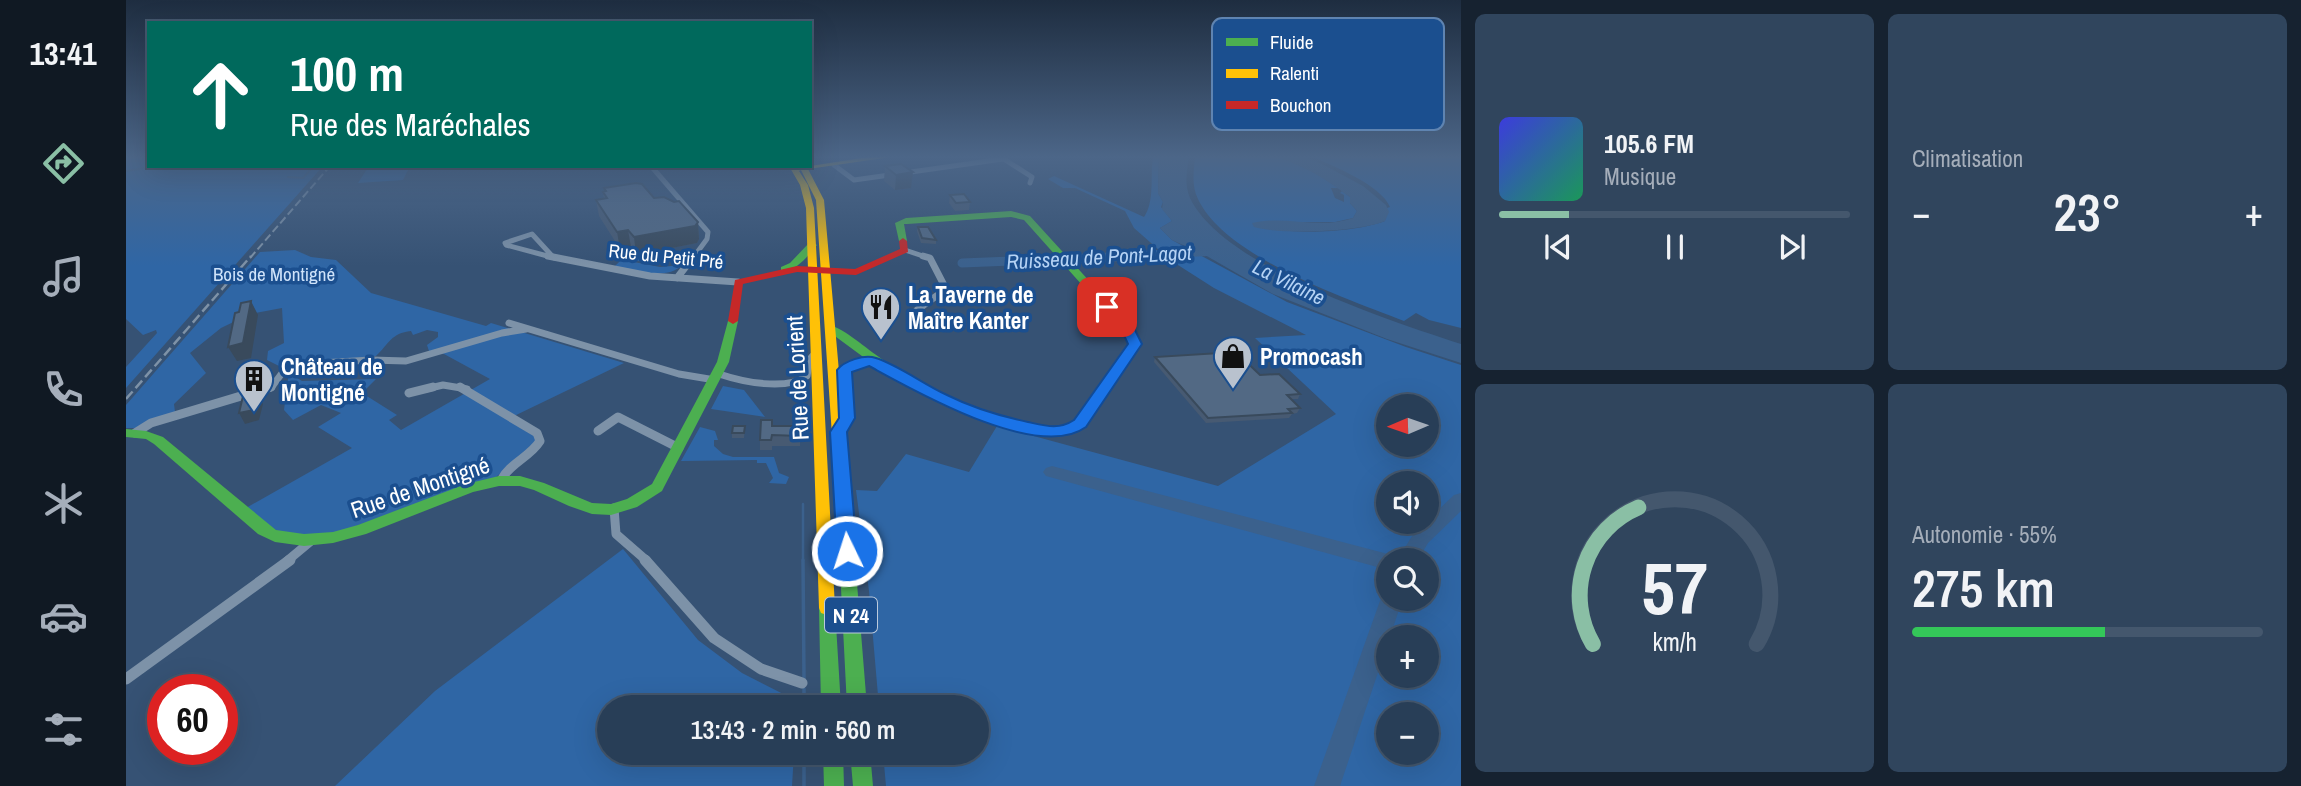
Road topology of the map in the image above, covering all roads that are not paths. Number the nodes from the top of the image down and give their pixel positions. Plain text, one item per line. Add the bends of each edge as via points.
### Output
1 (674, 193) edge
2 (807, 193) edge
3 (815, 208) junction
4 (812, 245) junction
5 (905, 250) junction
6 (553, 257) junction
7 (793, 265) junction
8 (819, 267) junction
9 (775, 274) junction
10 (677, 278) junction
11 (738, 282) junction
12 (917, 310) dead end
13 (509, 323) dead end
14 (526, 329) junction
15 (832, 329) junction
16 (817, 351) junction
17 (871, 361) junction
18 (717, 377) junction
19 (409, 393) dead end
20 (598, 430) dead end
21 (839, 432) junction
22 (131, 433) edge
23 (679, 448) junction
24 (501, 480) junction
25 (614, 508) junction
26 (311, 541) junction
27 (126, 679) edge
28 (802, 683) dead end
29 (831, 695) edge
30 (856, 695) edge
31 (833, 765) edge
32 (861, 765) edge
33 (834, 786) edge
34 (863, 786) edge

1 - 10 street via 708,232
2 - 3 street, Rue de Lorient / N 24
3 - 4 street, Rue de Lorient / N 24
3 - 8 street, Rue de Lorient / N 24
4 - 7 street, Rue du Petit Pré
4 - 8 street, Rue de Lorient / N 24
5 - 8 street via 864,270
5 - 12 street via 930,258 946,289
5 - 17 street via 902,222 1012,214 1027,218 1129,331 1135,344 1080,423 1069,431 1052,433 987,418 942,400
6 - 6 street, Rue du Petit Pré via 532,234 505,243 506,245
6 - 10 street, Rue du Petit Pré via 614,271
7 - 8 street, Rue du Petit Pré
7 - 9 street, Rue du Petit Pré
8 - 9 street, Rue du Petit Pré
8 - 15 street, Rue de Lorient / N 24
8 - 16 street, Rue de Lorient / N 24
9 - 11 street, Rue du Petit Pré
10 - 11 street, Rue du Petit Pré
11 - 18 street, Rue de Montigné via 728,349
13 - 14 street
14 - 18 street via 679,374
14 - 22 street via 406,361 288,365 271,388
15 - 17 street
15 - 21 street, Rue de Lorient / N 24
16 - 18 street via 801,382
16 - 29 street, Rue de Lorient / N 24
17 - 21 street via 844,370 847,418
18 - 23 street, Rue de Montigné
19 - 24 street via 443,385 466,388 537,433 537,447
20 - 23 street via 618,417
21 - 30 street, Rue de Lorient / N 24
22 - 26 street, Rue de Montigné via 153,437 272,536
23 - 25 street, Rue de Montigné via 651,492
24 - 25 street, Rue de Montigné via 532,482 580,506
24 - 26 street, Rue de Montigné via 345,535
25 - 28 street via 616,534 646,560 704,630 750,663
26 - 27 street
31 - 33 street
32 - 34 street

